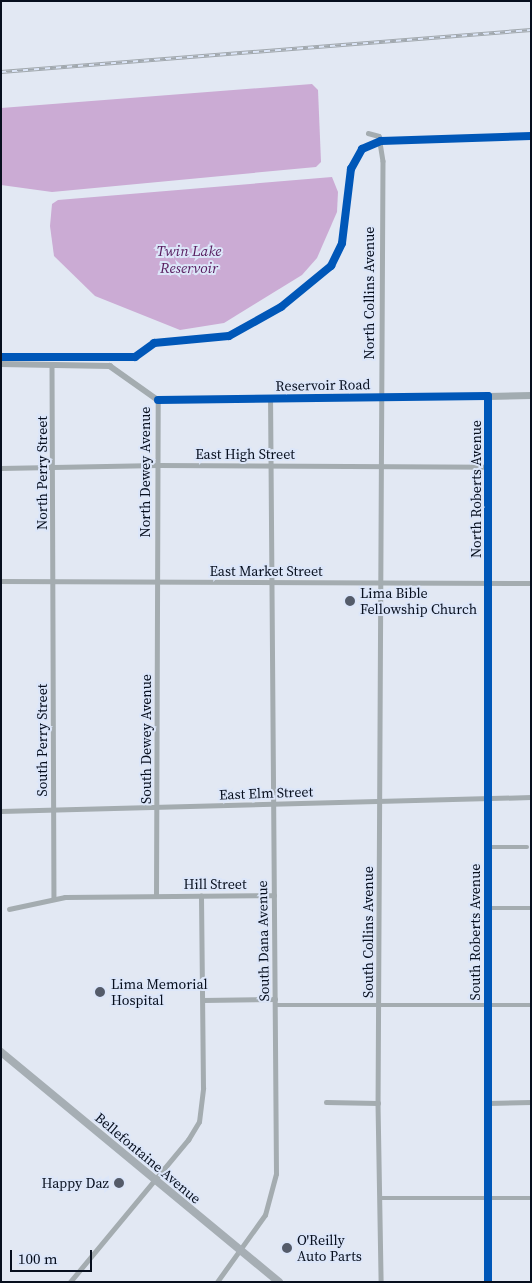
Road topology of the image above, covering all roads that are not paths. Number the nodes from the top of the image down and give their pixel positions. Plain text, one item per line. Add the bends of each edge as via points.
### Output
1 (368, 133) dead end
2 (1, 364) edge
3 (52, 364) junction
4 (531, 395) edge
5 (488, 396) junction
6 (380, 397) junction
7 (270, 398) junction
8 (158, 400) junction
9 (158, 465) junction
10 (270, 465) junction
11 (53, 466) junction
12 (380, 466) junction
13 (488, 467) junction
14 (1, 468) edge
15 (1, 581) edge
16 (53, 582) junction
17 (157, 582) junction
18 (272, 582) junction
19 (380, 582) junction
20 (488, 582) junction
21 (531, 583) edge
22 (488, 797) junction
23 (531, 797) edge
24 (379, 801) junction
25 (273, 804) junction
26 (157, 808) junction
27 (54, 810) junction
28 (1, 811) edge
29 (488, 847) junction
30 (527, 847) dead end
31 (274, 895) junction
32 (156, 896) junction
33 (201, 896) junction
34 (54, 898) junction
35 (488, 908) junction
36 (531, 908) edge
37 (9, 909) dead end
38 (203, 1000) junction
39 (275, 1002) junction
40 (378, 1005) junction
41 (488, 1005) junction
42 (531, 1005) edge
43 (1, 1052) edge
44 (326, 1102) dead end
45 (488, 1102) junction
46 (531, 1102) edge
47 (378, 1103) junction
48 (154, 1180) junction
49 (380, 1198) junction
50 (488, 1198) junction
51 (531, 1198) edge
52 (240, 1250) junction
53 (70, 1282) edge
54 (217, 1282) edge
55 (279, 1282) edge
56 (381, 1282) edge
57 (488, 1282) edge

1 - 6 street, North Collins Avenue via 379,136 383,161
2 - 3 street, North Dewey Avenue
3 - 8 street, North Dewey Avenue via 104,365 129,377
3 - 11 street, North Perry Street
4 - 5 main road, Reservoir Road
5 - 6 street, Reservoir Road
5 - 13 street, North Roberts Avenue
6 - 7 street, Reservoir Road
6 - 12 street, North Collins Avenue
7 - 8 street, Reservoir Road
7 - 10 street, South Dana Avenue
8 - 9 street, North Dewey Avenue
9 - 10 street, East High Street
9 - 11 street, East High Street
9 - 17 street, North Dewey Avenue
10 - 12 street, East High Street
10 - 18 street, South Dana Avenue
11 - 14 street, East High Street
11 - 16 street, North Perry Street
12 - 13 street, East High Street
12 - 19 street, North Collins Avenue
13 - 20 street, North Roberts Avenue
15 - 16 street, East Market Street
16 - 17 street, East Market Street
16 - 27 street, South Perry Street
17 - 18 street, East Market Street
17 - 26 street, South Dewey Avenue
18 - 19 street, East Market Street
18 - 25 street, South Dana Avenue
19 - 20 street, East Market Street
19 - 24 street, South Collins Avenue
20 - 21 street, East Market Street
20 - 22 street, South Roberts Avenue
22 - 23 street, East Elm Street
22 - 24 street, East Elm Street
22 - 29 street, South Roberts Avenue
24 - 25 street, East Elm Street
24 - 40 street, South Collins Avenue
25 - 26 street, East Elm Street
25 - 31 street, South Dana Avenue
26 - 27 street, East Elm Street
26 - 32 street, South Dewey Avenue
27 - 28 street, East Elm Street
27 - 34 street, South Perry Street
29 - 30 street
29 - 35 street, South Roberts Avenue
31 - 33 street, Hill Street
31 - 39 street, South Dana Avenue
32 - 33 street, Hill Street
32 - 34 street, Hill Street
33 - 38 street
34 - 37 street
35 - 36 street
35 - 41 street, South Roberts Avenue
38 - 39 street
38 - 48 street via 201,1114 188,1140
39 - 40 street
39 - 52 street, South Dana Avenue via 276,1174 265,1215
40 - 41 street
40 - 47 street, South Collins Avenue
41 - 42 street
41 - 45 street, South Roberts Avenue
43 - 48 main road, Bellefontaine Avenue
44 - 47 street
45 - 46 street
45 - 50 street, South Roberts Avenue
47 - 49 street, South Collins Avenue
48 - 52 main road, Bellefontaine Avenue
48 - 53 street
49 - 50 street
49 - 56 street, South Collins Avenue
50 - 51 street
50 - 57 street, South Roberts Avenue
52 - 54 street, South Dana Avenue
52 - 55 main road, Bellefontaine Avenue

